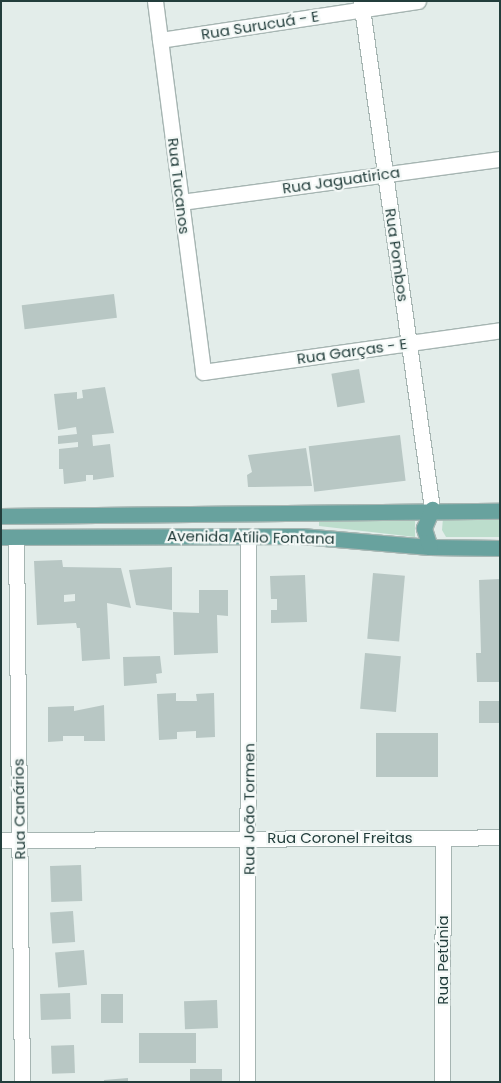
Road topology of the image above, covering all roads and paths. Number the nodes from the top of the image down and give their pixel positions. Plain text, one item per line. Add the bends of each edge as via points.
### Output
1 (155, 1) edge
2 (418, 1) edge
3 (361, 5) edge
4 (160, 40) junction
5 (500, 159) edge
6 (386, 174) junction
7 (182, 202) junction
8 (500, 330) edge
9 (410, 342) junction
10 (203, 372) joint
11 (432, 509) junction
12 (500, 511) edge
13 (1, 516) edge
14 (9, 537) edge
15 (248, 537) junction
16 (430, 547) junction
17 (500, 548) edge
18 (500, 837) edge
19 (249, 838) junction
20 (444, 838) junction
21 (1, 840) edge
22 (19, 840) junction
23 (22, 1082) edge
24 (247, 1082) edge
25 (442, 1082) edge

1 - 4 street, Rua Tucanos
2 - 3 street, Rua Surucuá - E
3 - 4 street, Rua Surucuá - E
3 - 6 street, Rua Pombos
4 - 7 street, Rua Tucanos
5 - 6 street, Rua Jaguatirica
6 - 7 street, Rua Jaguatirica
6 - 9 street, Rua Pombos
7 - 10 street, Rua Tucanos
8 - 9 street, Rua Garças - E
9 - 10 street, Rua Garças - E
9 - 11 street, Rua Pombos
11 - 12 main road, Avenida Atílio Fontana
11 - 13 main road, Avenida Atílio Fontana via 300,514
11 - 16 main road via 424,528
14 - 15 main road, Avenida Atílio Fontana
14 - 22 street, Rua Canários
15 - 16 main road, Avenida Atílio Fontana via 301,536
15 - 19 street, Rua João Tormen
16 - 17 main road, Avenida Atílio Fontana
18 - 20 street, Rua Coronel Freitas
19 - 20 street, Rua Coronel Freitas
19 - 22 street, Rua Coronel Freitas
19 - 24 street, Rua João Tormen
20 - 25 street, Rua Petúnia
21 - 22 street, Rua Coronel Freitas
22 - 23 street, Rua Canários

